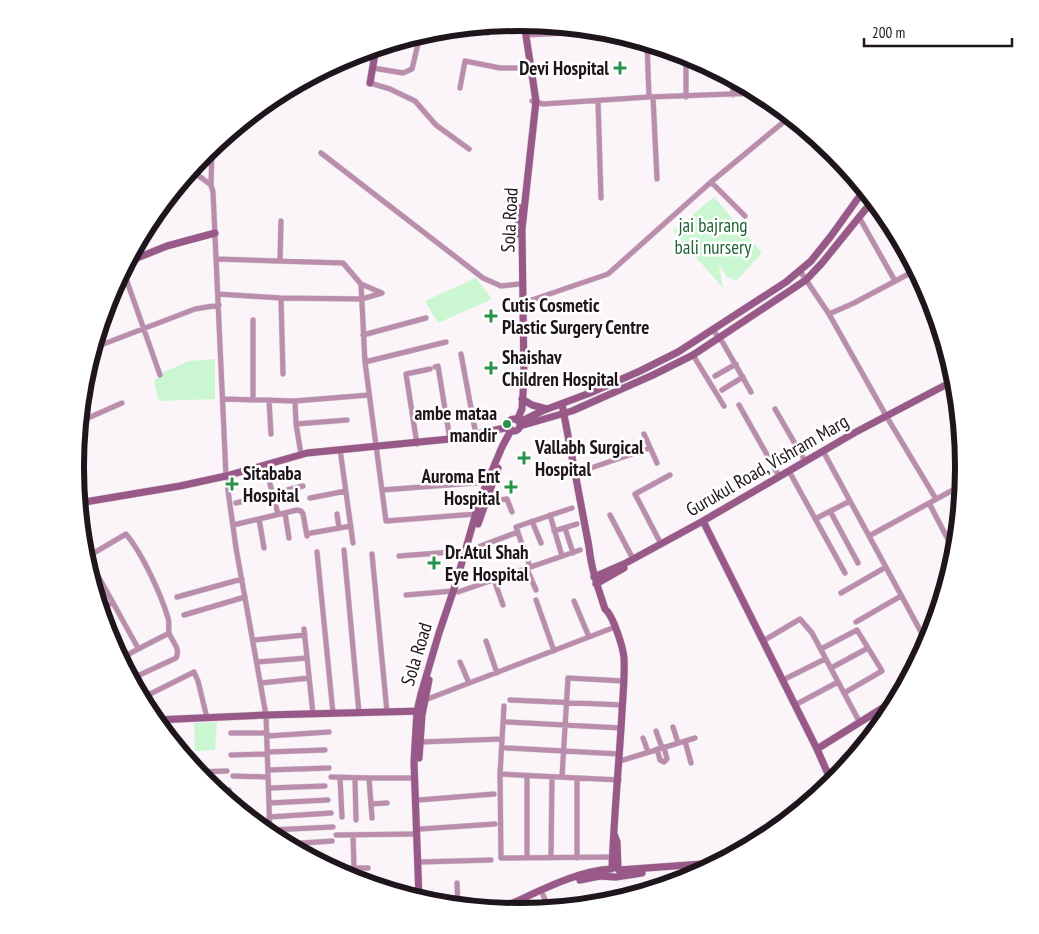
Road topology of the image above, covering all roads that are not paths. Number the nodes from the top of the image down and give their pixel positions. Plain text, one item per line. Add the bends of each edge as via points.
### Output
1 (521, 31) edge
2 (547, 32) edge
3 (529, 34) joint
4 (418, 44) edge
5 (647, 50) edge
6 (374, 56) edge
7 (686, 64) edge
8 (373, 68) junction
9 (526, 68) junction
10 (370, 83) joint
11 (460, 88) dead end
12 (733, 88) edge
13 (733, 94) junction
14 (743, 94) edge
15 (651, 97) junction
16 (686, 97) junction
17 (534, 101) junction
18 (598, 101) junction
19 (785, 121) edge
20 (468, 149) dead end
21 (321, 153) dead end
22 (212, 158) edge
23 (197, 174) edge
24 (657, 179) dead end
25 (711, 182) junction
26 (211, 185) junction
27 (860, 196) edge
28 (601, 198) dead end
29 (868, 206) edge
30 (745, 216) dead end
31 (859, 217) junction
32 (281, 221) dead end
33 (215, 233) junction
34 (137, 258) edge
35 (216, 259) junction
36 (280, 261) junction
37 (800, 271) junction
38 (910, 273) edge
39 (127, 278) edge
40 (806, 280) junction
41 (895, 281) junction
42 (361, 284) junction
43 (519, 284) junction
44 (218, 294) junction
45 (281, 298) junction
46 (362, 299) junction
47 (523, 302) junction
48 (219, 305) junction
49 (829, 314) junction
50 (426, 318) dead end
51 (253, 320) dead end
52 (144, 328) junction
53 (713, 330) junction
54 (364, 335) junction
55 (719, 338) junction
56 (446, 342) dead end
57 (102, 345) edge
58 (461, 354) dead end
59 (693, 355) junction
60 (365, 362) junction
61 (736, 364) junction
62 (160, 374) dead end
63 (282, 374) dead end
64 (715, 376) dead end
65 (743, 377) junction
66 (948, 386) edge
67 (722, 390) dead end
68 (751, 392) dead end
69 (369, 395) junction
70 (224, 399) junction
71 (522, 399) junction
72 (252, 400) junction
73 (269, 400) junction
74 (295, 401) junction
75 (122, 403) dead end
76 (562, 404) junction
77 (739, 404) dead end
78 (724, 406) dead end
79 (547, 409) junction
80 (775, 409) dead end
81 (565, 413) junction
82 (887, 417) junction
83 (86, 419) edge
84 (347, 420) dead end
85 (518, 422) junction
86 (296, 424) junction
87 (511, 430) junction
88 (271, 434) dead end
89 (644, 434) dead end
90 (476, 435) junction
91 (450, 440) junction
92 (417, 444) junction
93 (375, 447) junction
94 (650, 448) junction
95 (340, 449) junction
96 (824, 453) junction
97 (301, 454) junction
98 (805, 461) junction
99 (657, 463) dead end
100 (265, 465) junction
101 (576, 473) junction
102 (790, 473) junction
103 (670, 475) dead end
104 (226, 476) junction
105 (779, 476) junction
106 (488, 482) junction
107 (303, 486) dead end
108 (382, 490) junction
109 (954, 490) edge
110 (346, 491) junction
111 (272, 494) junction
112 (310, 498) dead end
113 (936, 499) junction
114 (850, 501) junction
115 (85, 502) edge
116 (485, 502) junction
117 (236, 503) dead end
118 (929, 503) junction
119 (572, 508) dead end
120 (830, 511) junction
121 (285, 512) junction
122 (512, 512) dead end
123 (278, 514) junction
124 (338, 514) dead end
125 (476, 514) junction
126 (550, 515) junction
127 (610, 515) dead end
128 (259, 519) junction
129 (815, 519) junction
130 (532, 521) junction
131 (703, 522) junction
132 (577, 524) dead end
133 (233, 525) junction
134 (351, 526) junction
135 (339, 528) junction
136 (565, 528) junction
137 (554, 531) junction
138 (518, 532) junction
139 (869, 536) junction
140 (289, 538) dead end
141 (949, 540) edge
142 (353, 543) dead end
143 (541, 543) dead end
144 (661, 544) junction
145 (264, 548) dead end
146 (344, 550) dead end
147 (468, 550) junction
148 (580, 550) dead end
149 (317, 552) dead end
150 (573, 552) junction
151 (93, 554) edge
152 (372, 554) dead end
153 (399, 556) dead end
154 (562, 556) junction
155 (634, 559) junction
156 (858, 564) dead end
157 (528, 568) junction
158 (886, 568) junction
159 (845, 573) dead end
160 (98, 575) edge
161 (242, 579) junction
162 (597, 579) junction
163 (494, 580) junction
164 (536, 590) dead end
165 (455, 591) junction
166 (841, 593) dead end
167 (406, 595) dead end
168 (901, 596) junction
169 (245, 597) junction
170 (177, 598) dead end
171 (536, 600) dead end
172 (574, 601) dead end
173 (112, 603) junction
174 (503, 605) dead end
175 (107, 606) edge
176 (184, 615) dead end
177 (856, 622) dead end
178 (615, 627) junction
179 (304, 629) dead end
180 (170, 633) junction
181 (922, 634) edge
182 (305, 636) junction
183 (589, 637) junction
184 (253, 640) junction
185 (763, 641) junction
186 (486, 642) dead end
187 (138, 648) junction
188 (868, 648) junction
189 (821, 649) junction
190 (554, 651) junction
191 (127, 655) edge
192 (307, 658) junction
193 (826, 659) junction
194 (257, 662) junction
195 (460, 662) dead end
196 (831, 668) junction
197 (497, 672) junction
198 (137, 676) edge
199 (309, 678) junction
200 (783, 680) junction
201 (623, 682) junction
202 (838, 682) junction
203 (261, 683) junction
204 (469, 683) junction
205 (844, 693) junction
206 (148, 695) edge
207 (425, 700) junction
208 (510, 700) dead end
209 (566, 703) junction
210 (622, 705) junction
211 (796, 705) junction
212 (504, 706) dead end
213 (883, 707) edge
214 (420, 711) junction
215 (387, 712) junction
216 (333, 713) junction
217 (360, 713) junction
218 (313, 714) junction
219 (266, 715) junction
220 (207, 718) junction
221 (165, 720) edge
222 (859, 721) junction
223 (507, 722) dead end
224 (565, 726) junction
225 (673, 726) dead end
226 (621, 728) junction
227 (329, 732) dead end
228 (656, 732) dead end
229 (231, 733) dead end
230 (267, 734) junction
231 (644, 738) dead end
232 (695, 738) dead end
233 (502, 739) junction
234 (685, 741) junction
235 (420, 742) junction
236 (678, 743) junction
237 (506, 748) dead end
238 (661, 748) junction
239 (817, 749) junction
240 (325, 750) dead end
241 (564, 751) junction
242 (648, 752) junction
243 (267, 753) junction
244 (231, 755) dead end
245 (620, 757) junction
246 (691, 763) dead end
247 (329, 768) dead end
248 (227, 770) dead end
249 (268, 770) junction
250 (208, 771) edge
251 (500, 774) junction
252 (828, 775) edge
253 (233, 776) dead end
254 (527, 776) junction
255 (268, 777) junction
256 (552, 777) junction
257 (562, 777) junction
258 (331, 778) dead end
259 (340, 778) junction
260 (355, 778) junction
261 (369, 778) junction
262 (414, 778) junction
263 (577, 778) junction
264 (619, 780) junction
265 (325, 786) dead end
266 (268, 788) junction
267 (494, 794) dead end
268 (328, 800) dead end
269 (419, 800) junction
270 (269, 803) junction
271 (387, 803) dead end
272 (371, 804) junction
273 (331, 813) dead end
274 (270, 817) junction
275 (342, 817) dead end
276 (372, 818) dead end
277 (356, 820) dead end
278 (270, 824) edge
279 (495, 824) dead end
280 (333, 827) dead end
281 (281, 831) edge
282 (418, 832) junction
283 (614, 834) junction
284 (353, 835) junction
285 (336, 836) dead end
286 (332, 841) dead end
287 (300, 843) edge
288 (613, 857) junction
289 (527, 858) junction
290 (551, 858) junction
291 (577, 858) junction
292 (491, 860) dead end
293 (421, 862) junction
294 (695, 866) edge
295 (349, 868) edge
296 (354, 868) junction
297 (368, 868) dead end
298 (684, 870) edge
299 (615, 872) junction
300 (457, 883) dead end
301 (418, 890) edge
302 (423, 891) edge
303 (543, 895) junction
304 (458, 898) edge
305 (546, 902) edge
306 (515, 903) edge
307 (525, 903) edge

1 - 9 street, Sola Road
2 - 3 street
3 - 17 street, Sola Road
4 - 8 street via 412,69 402,73
5 - 15 street
6 - 8 street
7 - 16 street
8 - 10 street
9 - 11 street via 500,68 465,62
9 - 17 street, Sola Road
10 - 20 street via 415,101 436,125
12 - 13 street
13 - 14 street
13 - 16 street
15 - 16 street
15 - 18 street
15 - 24 street
17 - 18 street via 544,104
17 - 43 street, Sola Road via 518,224
17 - 47 street, Sola Road via 522,229
18 - 28 street
19 - 25 street
21 - 43 street via 483,278 501,286
22 - 26 street
23 - 26 street
25 - 30 street
25 - 47 street via 608,274
26 - 33 street
27 - 37 street
29 - 31 street
31 - 40 street
31 - 41 street
32 - 36 street
33 - 34 street
33 - 35 street
35 - 36 street
35 - 44 street
36 - 42 street via 343,264
37 - 40 street
37 - 53 street
38 - 41 street
39 - 52 street
40 - 49 street
40 - 55 street
41 - 49 street
42 - 46 street
42 - 46 street via 382,294
43 - 85 street, Sola Road
44 - 45 street
44 - 48 street
45 - 46 street
45 - 63 street
46 - 54 street
47 - 71 street, Sola Road
48 - 52 street via 195,309
48 - 70 street
49 - 82 street
50 - 54 street
51 - 72 street
52 - 57 street
52 - 62 street
53 - 55 street
53 - 76 street via 640,371
54 - 60 street
55 - 59 street
55 - 61 street
56 - 60 street
58 - 90 street
59 - 78 street
59 - 81 street
60 - 69 street
61 - 64 street
61 - 65 street
65 - 67 street
65 - 68 street
66 - 82 street, Gurukul Road, Vishram Marg
69 - 74 street
69 - 93 street
70 - 72 street
70 - 104 street
71 - 79 street
71 - 85 street, Sola Road
72 - 73 street
73 - 74 street
73 - 88 street
74 - 86 street
75 - 83 street
76 - 79 street
76 - 81 street
77 - 105 street
79 - 85 street
80 - 98 street
81 - 85 street
81 - 101 street
82 - 96 street, Gurukul Road, Vishram Marg
82 - 113 street
84 - 86 street
85 - 87 street via 510,422
85 - 87 street via 519,430
86 - 97 street
87 - 90 street
87 - 106 street, Sola Road
87 - 116 street, Sola Road
89 - 94 street
90 - 91 street
91 - 92 street
91 - 92 street via 438,366 406,374
92 - 93 street
93 - 95 street
93 - 108 street
94 - 99 street
94 - 101 street
95 - 97 street
95 - 110 street
96 - 98 street, Gurukul Road, Vishram Marg
96 - 102 street, Gurukul Road, Vishram Marg
96 - 114 street
97 - 100 street
98 - 105 street, Gurukul Road, Vishram Marg
100 - 104 street
100 - 111 street
101 - 162 street via 589,556
102 - 129 street
102 - 131 street, Gurukul Road, Vishram Marg
103 - 144 street via 635,494
104 - 115 street
104 - 133 street
105 - 131 street, Gurukul Road, Vishram Marg
106 - 108 street
106 - 125 street, Sola Road
107 - 111 street
108 - 125 street via 386,521
109 - 113 street
110 - 112 street
110 - 134 street
111 - 117 street
111 - 123 street
113 - 118 street
114 - 120 street
114 - 139 street
116 - 122 street via 507,499
116 - 147 street, Sola Road
118 - 139 street
118 - 141 street
119 - 126 street
120 - 129 street
120 - 156 street
121 - 123 street
121 - 135 street via 301,511 309,535
121 - 140 street
123 - 128 street
124 - 135 street
125 - 147 street, Sola Road
126 - 130 street
126 - 137 street
127 - 155 street
128 - 133 street
128 - 145 street
129 - 159 street
130 - 138 street via 516,527
130 - 143 street
131 - 144 street, Gurukul Road, Vishram Marg
131 - 162 street, Gurukul Road, Vishram Marg
131 - 185 street
132 - 136 street
133 - 161 street
134 - 135 street
134 - 142 street
136 - 137 street
136 - 150 street
137 - 154 street
138 - 147 street
138 - 157 street
139 - 158 street
144 - 155 street, Gurukul Road, Vishram Marg
146 - 217 street
147 - 153 street
147 - 165 street, Sola Road
148 - 150 street
149 - 216 street
150 - 154 street
151 - 180 street via 126,534 134,543 159,595 169,620
152 - 215 street
154 - 157 street
155 - 162 street, Gurukul Road, Vishram Marg
157 - 163 street
157 - 164 street
158 - 166 street
158 - 168 street
160 - 173 street
161 - 169 street
161 - 170 street
162 - 178 street
163 - 165 street
163 - 174 street
165 - 167 street
165 - 207 street, Sola Road via 432,665
165 - 214 street, Sola Road via 428,667
168 - 177 street
168 - 181 street
169 - 176 street
169 - 184 street
171 - 190 street
172 - 183 street
173 - 175 street
173 - 187 street
178 - 183 street
178 - 201 street via 624,657
179 - 182 street
180 - 187 street
180 - 198 street via 177,649 176,658
182 - 184 street
182 - 192 street
183 - 190 street
184 - 194 street
185 - 189 street via 800,619
185 - 200 street
186 - 197 street
187 - 191 street
188 - 189 street via 857,630
188 - 196 street
188 - 205 street via 882,672
189 - 193 street
190 - 197 street
192 - 194 street
192 - 199 street
193 - 196 street
193 - 200 street
194 - 203 street
195 - 204 street
196 - 202 street
197 - 204 street
199 - 203 street
199 - 218 street
200 - 211 street
201 - 209 street via 568,678
201 - 210 street
202 - 205 street
202 - 211 street
203 - 219 street
204 - 207 street
205 - 222 street
206 - 220 street via 194,672
207 - 214 street, Sola Road
208 - 209 street
209 - 210 street
209 - 224 street
210 - 226 street
211 - 239 street
212 - 233 street
213 - 222 street
214 - 215 street
214 - 235 street, Sola Road
214 - 262 street, Sola Road via 415,737
215 - 217 street
216 - 217 street
216 - 218 street
218 - 219 street
219 - 220 street
219 - 230 street
220 - 221 street
222 - 239 street
223 - 224 street
224 - 226 street
224 - 241 street
225 - 236 street
226 - 245 street
227 - 230 street
228 - 238 street
229 - 230 street
230 - 243 street
231 - 242 street
232 - 234 street
233 - 235 street
233 - 251 street
234 - 236 street
234 - 246 street
235 - 269 street, Sola Road
236 - 238 street
237 - 241 street
238 - 242 street
239 - 252 street
240 - 243 street
241 - 245 street
241 - 257 street
242 - 245 street
243 - 244 street
243 - 249 street
245 - 264 street
247 - 249 street
248 - 250 street
249 - 255 street
251 - 254 street
251 - 289 street via 501,858
253 - 255 street
254 - 256 street
254 - 289 street
255 - 266 street
256 - 257 street
256 - 290 street
257 - 263 street
258 - 259 street
259 - 260 street
259 - 275 street
260 - 261 street
260 - 277 street
261 - 262 street
261 - 272 street
262 - 282 street, Sola Road
263 - 264 street
263 - 291 street
264 - 283 street
265 - 266 street
266 - 270 street
267 - 269 street
268 - 270 street
269 - 282 street, Sola Road
270 - 274 street
271 - 272 street
272 - 276 street
273 - 274 street
274 - 278 street
279 - 282 street
280 - 281 street
282 - 284 street
282 - 293 street, Sola Road
282 - 301 street, Sola Road
283 - 288 street
283 - 299 street via 617,842
284 - 285 street
284 - 296 street
286 - 287 street
288 - 291 street
288 - 299 street
289 - 290 street
290 - 291 street
292 - 293 street
293 - 302 street, Sola Road
294 - 299 street
295 - 296 street
296 - 297 street
298 - 299 street
299 - 303 street via 586,878
299 - 306 street via 601,870 575,877
300 - 304 street
303 - 305 street
303 - 307 street

